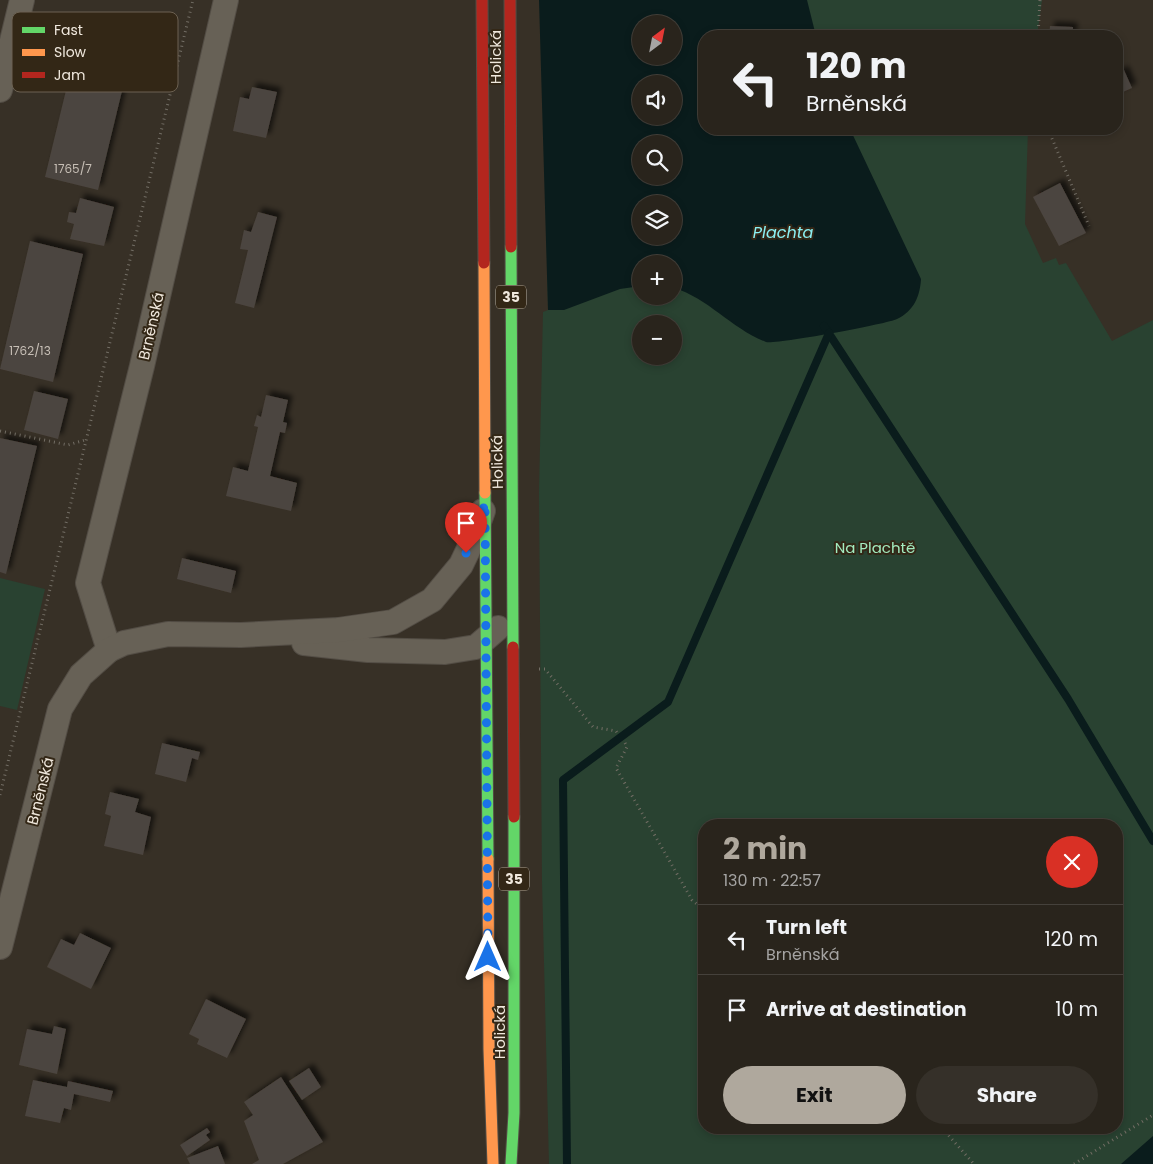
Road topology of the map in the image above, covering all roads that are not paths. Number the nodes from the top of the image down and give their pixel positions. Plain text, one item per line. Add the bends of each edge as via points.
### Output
1 (226, 0) edge
2 (482, 0) edge
3 (510, 0) edge
4 (12, 40) edge
5 (0, 87) edge
6 (485, 502) junction
7 (514, 594) junction
8 (241, 635) junction
9 (486, 639) junction
10 (108, 650) junction
11 (444, 652) junction
12 (487, 694) junction
13 (0, 947) edge
14 (493, 1164) edge
15 (511, 1164) edge

1 - 10 street, Brněnská via 142,366 88,583
2 - 6 main road, Holická / 35
3 - 7 main road, Holická / 35
4 - 5 street
6 - 8 street, Brněnská via 480,523 461,565 432,600 393,622 338,630
6 - 9 main road, Holická / 35
7 - 9 street, Brněnská via 505,617
7 - 15 main road, Holická / 35 via 515,971
8 - 10 street, Brněnská via 168,634 124,643
8 - 11 street, Brněnská via 368,650
9 - 11 street, Brněnská via 469,650
9 - 12 main road, Holická / 35
10 - 13 street, Brněnská via 81,675 60,709
11 - 12 street, Brněnská via 474,665
12 - 14 main road, Holická / 35 via 489,1049

